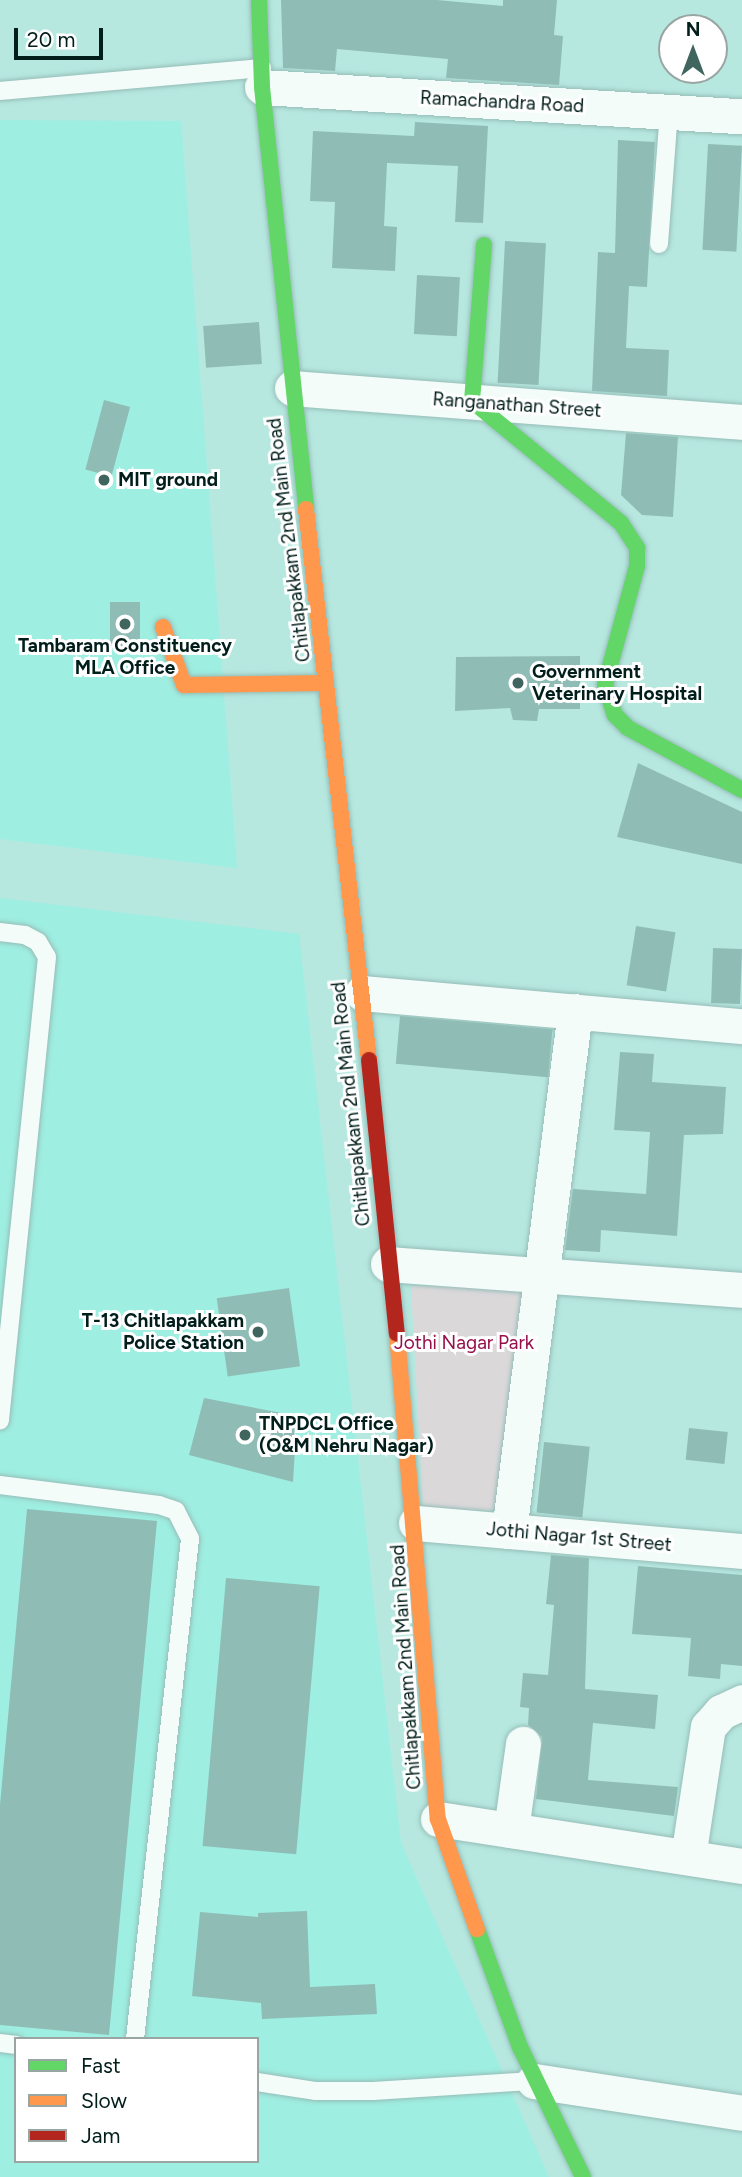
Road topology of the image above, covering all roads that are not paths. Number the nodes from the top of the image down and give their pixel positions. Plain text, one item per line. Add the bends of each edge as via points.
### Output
1 (259, 0) edge
2 (262, 77) junction
3 (0, 91) edge
4 (669, 112) junction
5 (742, 116) edge
6 (659, 244) dead end
7 (484, 245) dead end
8 (292, 388) junction
9 (472, 401) junction
10 (742, 422) edge
11 (163, 627) dead end
12 (326, 683) junction
13 (742, 790) edge
14 (0, 932) edge
15 (362, 993) junction
16 (575, 1012) junction
17 (742, 1026) edge
18 (388, 1264) junction
19 (539, 1275) junction
20 (742, 1290) edge
21 (0, 1421) edge
22 (0, 1485) edge
23 (416, 1523) junction
24 (509, 1531) junction
25 (742, 1551) edge
26 (742, 1702) edge
27 (523, 1744) dead end
28 (438, 1819) junction
29 (510, 1830) junction
30 (688, 1857) junction
31 (742, 1866) edge
32 (135, 2037) edge
33 (534, 2081) junction
34 (259, 2082) edge
35 (742, 2113) edge
36 (583, 2177) edge

1 - 2 main road, Chitlapakkam 2nd Main Road
2 - 3 lane
2 - 4 street, Ramachandra Road
2 - 8 main road, Chitlapakkam 2nd Main Road
4 - 5 street, Ramachandra Road
4 - 6 lane
7 - 9 main road
8 - 9 street, Ranganathan Street
8 - 12 main road, Chitlapakkam 2nd Main Road
9 - 10 street, Ranganathan Street
9 - 13 main road via 621,523 637,548 637,566 605,685 615,715 628,728
11 - 12 main road via 184,685
12 - 15 main road, Chitlapakkam 2nd Main Road
14 - 21 lane via 32,938 47,957
15 - 16 street
15 - 18 main road, Chitlapakkam 2nd Main Road
16 - 17 street
16 - 19 street
18 - 19 street
18 - 23 main road, Chitlapakkam 2nd Main Road
19 - 20 street
19 - 24 street
22 - 32 lane via 159,1505 176,1510 190,1539
23 - 24 street, Jothi Nagar 1st Street
23 - 28 main road, Chitlapakkam 2nd Main Road
24 - 25 street, Jothi Nagar 1st Street
26 - 30 street via 721,1712 708,1727
27 - 29 street
28 - 29 street
28 - 33 main road, Chitlapakkam 2nd Main Road
29 - 30 street
30 - 31 street
33 - 34 lane via 373,2091 317,2091
33 - 35 street
33 - 36 main road, Chitlapakkam 2nd Main Road

